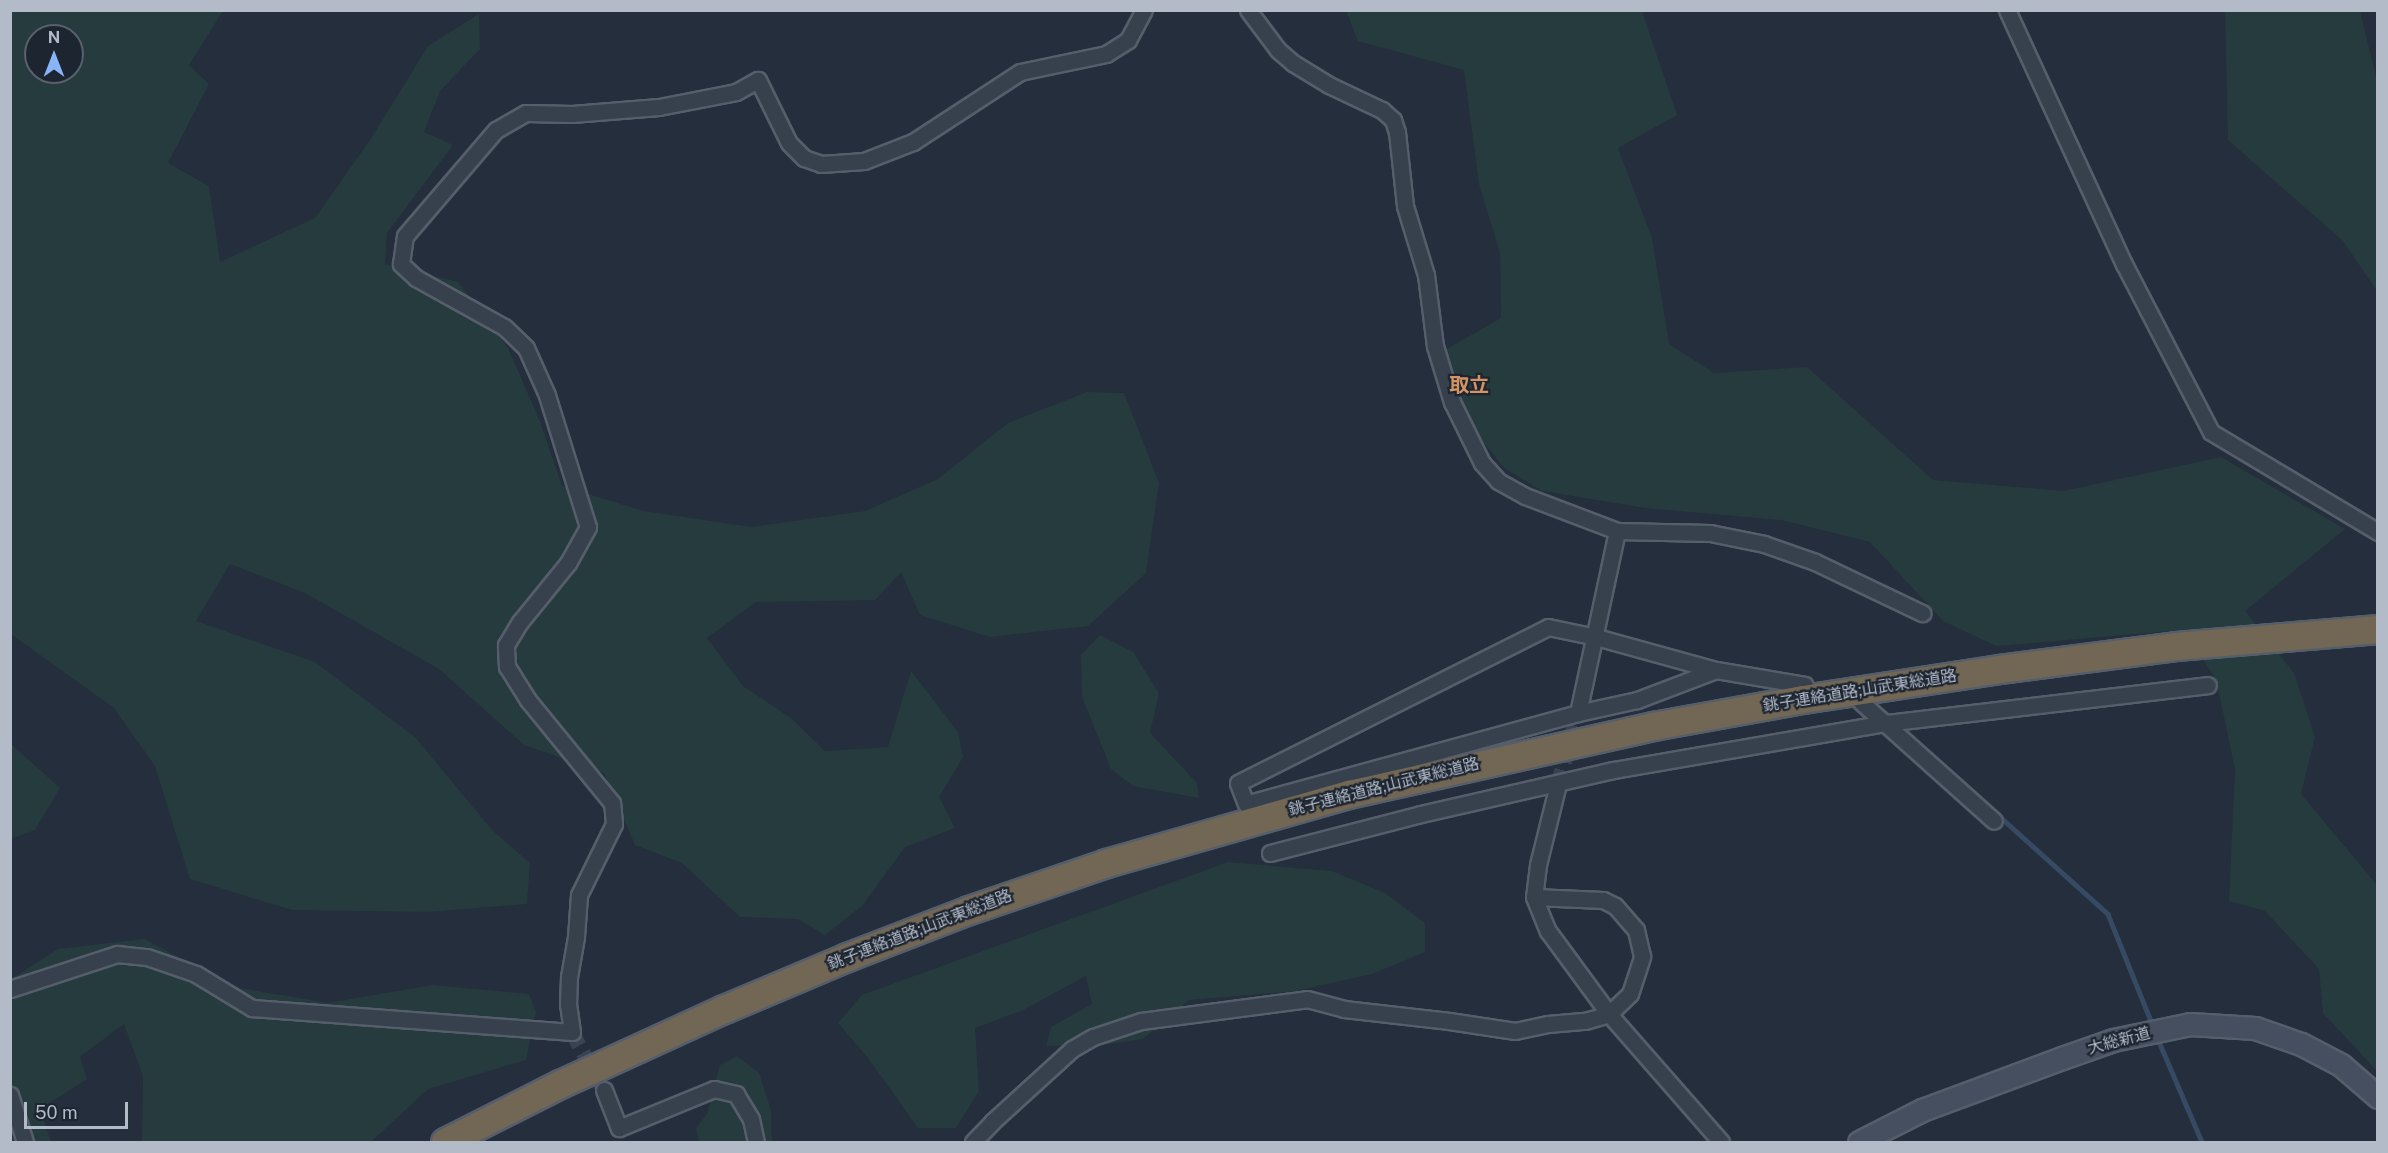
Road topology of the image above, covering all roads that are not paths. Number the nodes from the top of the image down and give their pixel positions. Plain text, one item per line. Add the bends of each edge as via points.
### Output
1 (1144, 10) edge
2 (1248, 10) edge
3 (2007, 10) edge
4 (1617, 531) junction
5 (2378, 532) edge
6 (1922, 613) dead end
7 (2378, 628) edge
8 (1596, 637) junction
9 (1716, 670) junction
10 (1805, 685) dead end
11 (2208, 686) dead end
12 (1859, 694) junction
13 (1578, 713) junction
14 (1886, 723) junction
15 (1558, 784) junction
16 (1994, 821) dead end
17 (1270, 854) dead end
18 (1534, 897) junction
19 (10, 988) edge
20 (1609, 1014) junction
21 (604, 1090) tunnel mouth
22 (10, 1095) edge
23 (2378, 1097) edge
24 (25, 1143) edge
25 (445, 1143) edge
26 (756, 1143) edge
27 (973, 1143) edge
28 (1721, 1143) edge
29 (1859, 1143) edge

1 - 19 street via 1128,40 1106,54 1020,72 913,142 864,161 821,164 804,158 789,143 758,80 736,92 659,107 572,114 526,113 496,130 405,237 401,264 416,278 504,327 526,348 547,396 588,527 568,563 506,645 507,667 528,700 612,803 614,824 579,895 568,977 572,1032 252,1008 196,974 147,957 117,954
2 - 4 street via 1278,50 1293,63 1394,120 1405,206 1426,275 1435,346 1452,402 1482,463 1498,481 1525,496
3 - 5 street via 2124,264 2211,432
4 - 6 street via 1710,533 1764,544 1815,562
4 - 8 street
7 - 12 highway, 銚子連絡道路;山武東総道路 via 2176,646
8 - 9 street
8 - 13 street
8 - 13 street via 1548,627 1238,783 1246,804
9 - 10 street
9 - 13 street via 1637,700
11 - 14 street
12 - 14 street
12 - 25 highway, 銚子連絡道路;山武東総道路 via 1653,726 1468,766 1338,796 1106,863 837,961 560,1084
14 - 15 street via 1613,770
14 - 16 street
15 - 17 street via 1421,814
15 - 18 street
18 - 20 street via 1548,931
18 - 20 street via 1603,900 1615,906 1636,930 1642,956 1630,993
20 - 27 street via 1515,1031 1344,1010 1307,999 1141,1021 1093,1037 1072,1049
20 - 28 street
21 - 26 street via 619,1128 714,1089 736,1094 751,1119
22 - 24 street
23 - 29 street, 大総新道 via 2341,1065 2301,1044 2255,1028 2190,1024 2113,1040 2062,1058 1922,1110

